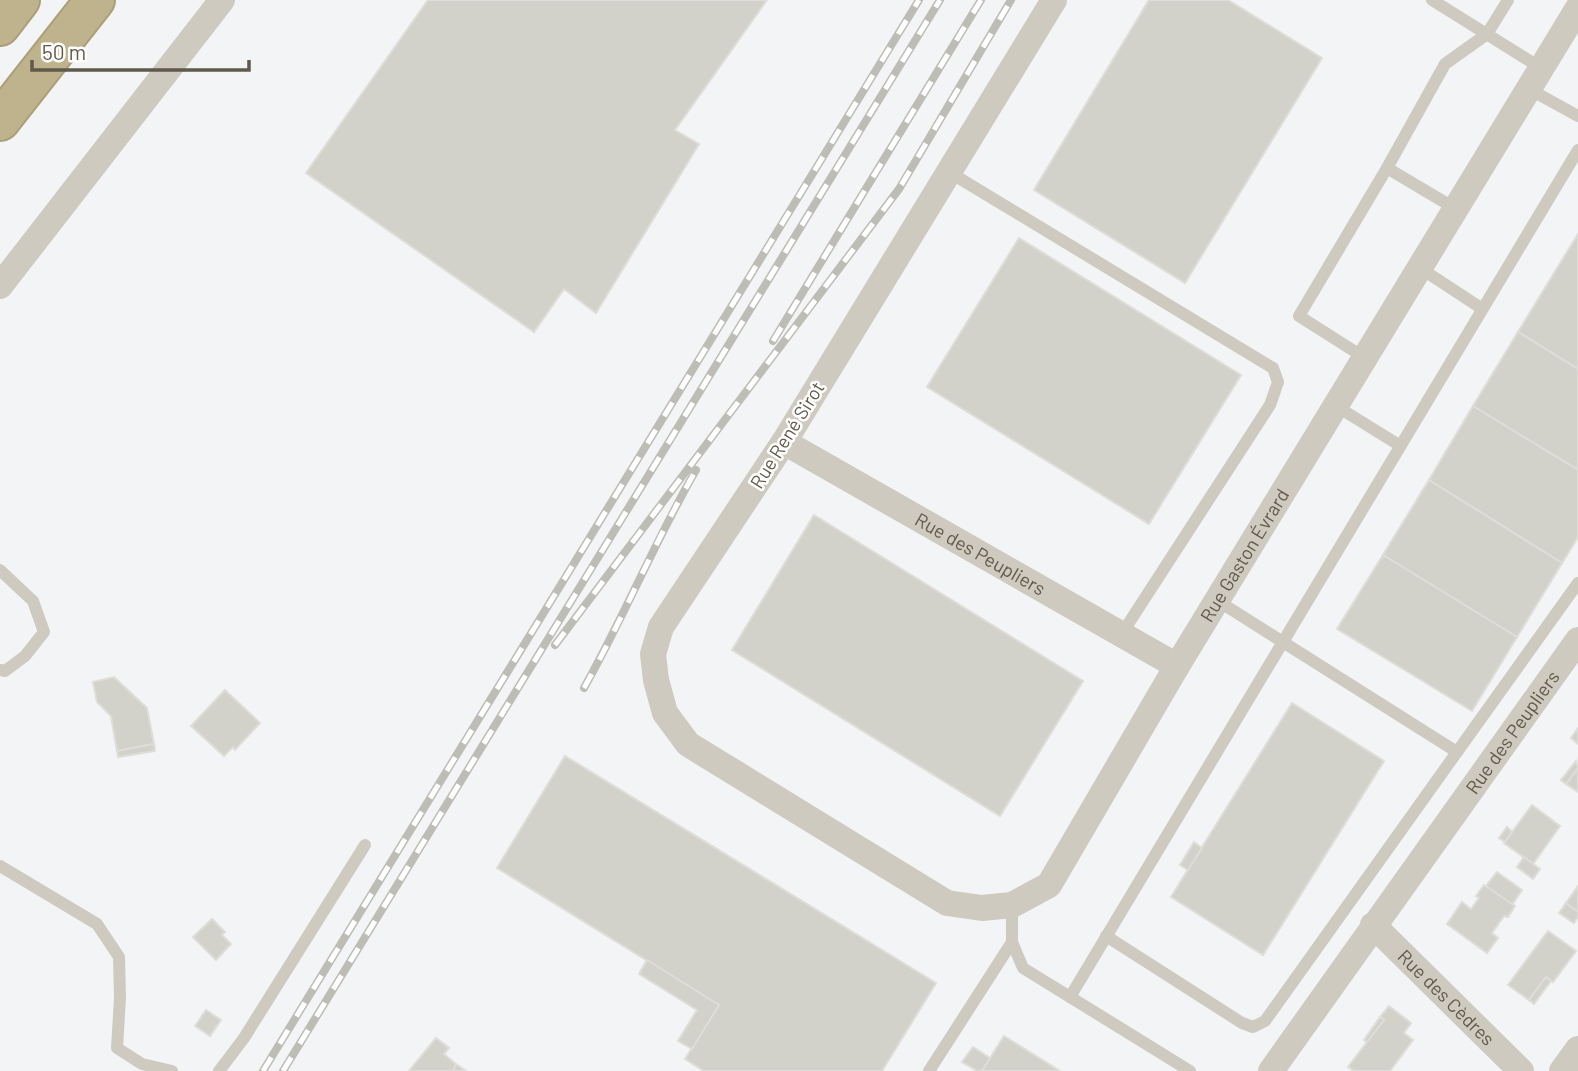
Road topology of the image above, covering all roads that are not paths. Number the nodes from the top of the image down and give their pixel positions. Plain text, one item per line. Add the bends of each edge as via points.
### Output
1 (20, 0) edge
2 (95, 0) edge
3 (222, 0) edge
4 (1054, 0) edge
5 (1432, 0) edge
6 (1508, 0) edge
7 (1578, 8) edge
8 (0, 26) edge
9 (1487, 34) junction
10 (1535, 78) junction
11 (1578, 116) edge
12 (0, 121) edge
13 (1578, 150) edge
14 (1387, 168) junction
15 (949, 172) junction
16 (1456, 209) junction
17 (1420, 268) junction
18 (0, 286) edge
19 (1481, 308) junction
20 (1365, 358) junction
21 (1336, 407) junction
22 (784, 442) junction
23 (1399, 444) junction
24 (0, 570) edge
25 (1578, 583) edge
26 (1218, 601) junction
27 (1121, 635) junction
28 (1282, 640) junction
29 (1578, 640) edge
30 (1177, 666) junction
31 (0, 670) edge
32 (1457, 752) junction
33 (818, 824) joint
34 (365, 845) dead end
35 (0, 866) edge
36 (1012, 905) junction
37 (1373, 925) junction
38 (1106, 936) junction
39 (1012, 942) junction
40 (1070, 997) junction
41 (1578, 1049) edge
42 (172, 1071) edge
43 (219, 1071) edge
44 (929, 1071) edge
45 (1190, 1071) edge
46 (1270, 1071) edge
47 (1521, 1071) edge
48 (1562, 1071) edge

1 - 8 highway
2 - 12 highway
3 - 18 street
4 - 15 street, Rue René Sirot
5 - 9 lane
6 - 9 lane
7 - 10 street, Rue Gaston Évrard
9 - 10 lane
9 - 14 lane via 1445,64
10 - 11 lane
10 - 16 street, Rue Gaston Évrard
13 - 19 lane
14 - 16 lane
14 - 20 lane via 1299,316
15 - 22 street, Rue René Sirot
15 - 27 lane via 1273,368 1278,382 1270,405
16 - 17 street, Rue Gaston Évrard
17 - 19 lane
17 - 20 street, Rue Gaston Évrard
19 - 23 lane
20 - 21 street, Rue Gaston Évrard
21 - 23 lane
21 - 26 street, Rue Gaston Évrard
22 - 27 street, Rue des Peupliers
22 - 33 street, Rue René Sirot via 661,627 653,654 665,713 688,744
23 - 28 lane
24 - 31 lane via 33,601 44,632 25,656
25 - 32 lane
26 - 28 lane
26 - 30 street, Rue Gaston Évrard
27 - 30 street, Rue des Peupliers
28 - 32 lane
28 - 38 lane
29 - 37 street, Rue des Peupliers
30 - 36 street, Rue Gaston Évrard via 1049,885
32 - 38 lane via 1265,1021 1253,1027 1242,1023
33 - 36 street, Rue Gaston Évrard via 947,903 982,908
34 - 43 lane
35 - 42 lane via 97,924 118,957 117,1048 142,1064
36 - 39 lane
37 - 46 street, Rue des Peupliers
37 - 47 street, Rue des Cèdres
38 - 40 lane
39 - 40 lane via 1023,968
39 - 44 lane
40 - 45 lane
41 - 48 street

